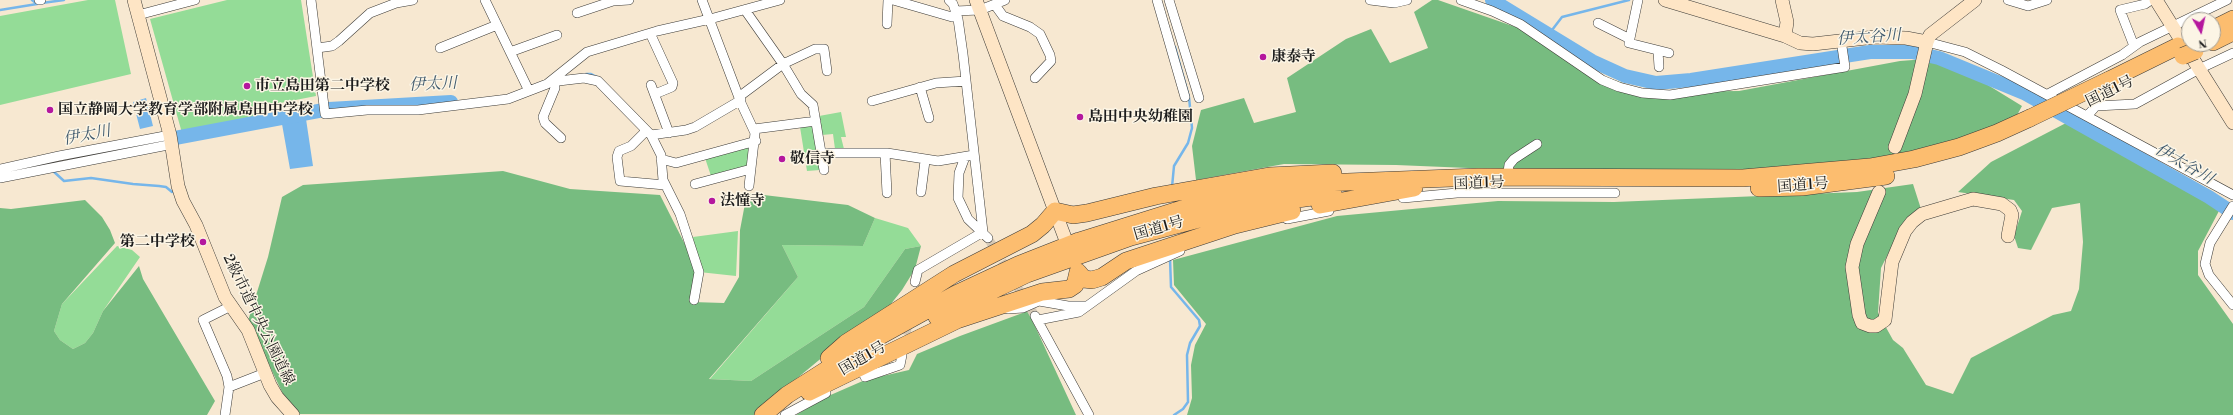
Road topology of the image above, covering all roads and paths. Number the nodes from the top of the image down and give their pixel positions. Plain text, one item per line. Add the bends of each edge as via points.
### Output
1 (134, 0) edge
2 (195, 0) edge
3 (311, 0) edge
4 (413, 0) edge
5 (485, 0) edge
6 (629, 0) edge
7 (702, 0) edge
8 (780, 0) edge
9 (888, 0) edge
10 (893, 0) edge
11 (950, 0) edge
12 (1005, 0) edge
13 (1156, 0) edge
14 (1169, 0) edge
15 (1370, 0) edge
16 (1407, 0) edge
17 (1461, 0) edge
18 (1638, 0) edge
19 (1666, 0) edge
20 (1782, 0) edge
21 (1975, 0) edge
22 (2008, 0) edge
23 (2047, 0) edge
24 (2151, 0) edge
25 (2156, 0) edge
26 (2227, 0) edge
27 (404, 1) edge
28 (978, 5) edge
29 (996, 5) junction
30 (745, 10) junction
31 (577, 13) dead end
32 (956, 14) junction
33 (138, 15) junction
34 (710, 19) junction
35 (2233, 19) edge
36 (1598, 23) dead end
37 (887, 24) dead end
38 (497, 25) junction
39 (2221, 25) edge
40 (2172, 26) junction
41 (2233, 32) edge
42 (650, 33) junction
43 (557, 35) dead end
44 (1785, 36) junction
45 (2221, 38) edge
46 (1630, 39) junction
47 (1841, 42) junction
48 (1927, 44) junction
49 (2134, 46) junction
50 (316, 48) junction
51 (440, 48) dead end
52 (1658, 51) junction
53 (510, 52) junction
54 (2182, 52) edge
55 (2233, 53) edge
56 (1669, 54) dead end
57 (783, 64) junction
58 (1659, 67) dead end
59 (2199, 69) junction
60 (827, 71) dead end
61 (1035, 78) dead end
62 (966, 81) junction
63 (552, 82) junction
64 (651, 85) dead end
65 (920, 87) junction
66 (529, 91) junction
67 (655, 94) junction
68 (2048, 94) junction
69 (1185, 97) dead end
70 (740, 98) junction
71 (1199, 98) dead end
72 (872, 101) dead end
73 (2230, 110) edge
74 (2088, 116) junction
75 (929, 118) dead end
76 (816, 121) junction
77 (2034, 122) junction
78 (2233, 123) edge
79 (754, 129) junction
80 (648, 133) junction
81 (669, 133) junction
82 (561, 138) dead end
83 (171, 140) junction
84 (756, 141) junction
85 (1537, 144) dead end
86 (1895, 147) dead end
87 (820, 153) junction
88 (885, 153) junction
89 (969, 156) junction
90 (661, 159) junction
91 (925, 161) junction
92 (0, 169) edge
93 (751, 169) junction
94 (824, 170) dead end
95 (1508, 172) dead end
96 (1478, 177) junction
97 (0, 178) edge
98 (665, 184) junction
99 (695, 184) dead end
100 (1432, 185) junction
101 (749, 186) dead end
102 (921, 192) dead end
103 (1878, 192) dead end
104 (887, 193) dead end
105 (1615, 193) dead end
106 (2233, 195) edge
107 (2233, 206) edge
108 (1055, 211) junction
109 (986, 235) junction
110 (2008, 236) dead end
111 (1065, 238) dead end
112 (915, 282) dead end
113 (694, 300) dead end
114 (2233, 305) edge
115 (231, 306) junction
116 (1088, 306) junction
117 (902, 355) tunnel mouth
118 (863, 372) junction
119 (265, 373) junction
120 (228, 387) junction
121 (791, 397) junction
122 (225, 415) edge
123 (293, 415) edge
124 (763, 415) edge
125 (770, 415) edge
126 (785, 415) edge
127 (1088, 415) edge

1 - 33 street, 2級市道中央公園道線
2 - 33 street
3 - 50 street
4 - 27 street
5 - 38 street
6 - 31 street via 613,1
7 - 34 street
8 - 30 street
9 - 37 street
10 - 32 street via 952,17
11 - 32 street
12 - 29 street
13 - 69 street
14 - 71 street
15 - 16 street via 1394,3
17 - 47 street via 1520,24 1602,80 1642,93 1670,95 1845,67
18 - 46 street
19 - 44 street
20 - 44 street via 1786,22
21 - 48 street via 1930,36
22 - 23 street via 2028,6
24 - 49 street via 2120,10
25 - 40 street
26 - 40 street
27 - 50 street via 370,13 332,46
28 - 29 street
28 - 32 street
28 - 108 street
29 - 61 street via 1002,16 1030,26 1040,34 1050,55 1050,61
30 - 34 street
30 - 57 street
32 - 62 street
33 - 83 street, 2級市道中央公園道線
34 - 42 street
34 - 70 street
35 - 39 highway
36 - 46 street
38 - 51 street
38 - 53 street
40 - 49 street
40 - 59 street
41 - 45 highway
42 - 63 street via 587,52
42 - 67 street via 673,83 672,87
43 - 53 street
44 - 47 street via 1800,43
46 - 52 street via 1629,43
47 - 48 street via 1876,37 1906,38
48 - 68 street via 1965,52
48 - 86 street via 1916,94
49 - 68 street via 2122,55
50 - 66 street via 325,114 367,110 418,110 508,99
52 - 56 street
52 - 58 street
53 - 66 street
54 - 77 highway, 国道1号
55 - 59 street
57 - 60 street via 805,52 824,49
57 - 70 street
57 - 76 street via 801,94 813,105
59 - 73 street
59 - 74 street via 2135,104 2096,106
62 - 65 street
62 - 89 street
63 - 66 street
63 - 80 street via 584,78 598,81
63 - 82 street via 555,88 543,117 545,123
64 - 67 street
65 - 72 street
65 - 75 street
67 - 81 street
68 - 74 street
70 - 79 street
70 - 81 street via 695,127
73 - 78 street
74 - 106 street
76 - 79 street
76 - 87 street
77 - 96 highway, 国道1号 via 1959,147 1870,167 1743,178
77 - 100 highway, 国道1号 via 1977,152 1941,163 1853,182 1745,188 1513,183
79 - 84 street
80 - 81 street
80 - 90 street
80 - 98 street via 631,146 619,151 617,157 620,181
83 - 92 street via 58,156
83 - 97 street
83 - 115 street, 2級市道中央公園道線 via 182,201 196,225
84 - 90 street via 676,162
84 - 93 street
85 - 95 street via 1514,159 1509,165
87 - 88 street
87 - 94 street
88 - 91 street
88 - 104 street
89 - 91 street via 952,160
89 - 109 street
89 - 109 street via 959,173 958,198 968,219 976,229
90 - 98 street
91 - 102 street
93 - 99 street
93 - 101 street
96 - 108 highway via 1312,173 1269,176 1156,196 1087,213 1073,215
96 - 121 highway, 国道1号 via 1321,183 1259,191 1191,206 1079,241 1018,265 956,294 878,337
98 - 113 street via 680,214 699,272
100 - 121 highway, 国道1号 via 1387,188 1262,204 1169,225 1118,241 1027,274 938,317
100 - 121 highway via 1301,209 1235,225 1126,261 1102,277 1092,280 1084,279 1076,268 1076,285 1069,289 1042,292 957,320
103 - 110 street via 1857,244 1852,267 1859,315 1862,322 1870,326 1876,326 1885,320 1892,262 1905,232 1922,214 1973,199 2002,204 2012,215
105 - 116 street via 1458,193 1408,197 1330,210 1248,228 1185,248 1136,271
107 - 114 street via 2210,243 2205,264 2209,275
108 - 111 street
108 - 121 highway via 1032,234 954,274 846,343
109 - 112 street via 918,270
115 - 119 street, 2級市道中央公園道線 via 248,330
115 - 120 street via 203,320 228,376
116 - 118 street via 1068,306 1039,301 1023,308 1000,310 943,332
116 - 127 street via 1079,312 1037,318
117 - 118 street via 900,365 865,377
118 - 126 street
119 - 120 street
119 - 123 street, 2級市道中央公園道線 via 277,397
120 - 122 street
121 - 124 highway, 国道1号
121 - 125 highway, 国道1号

